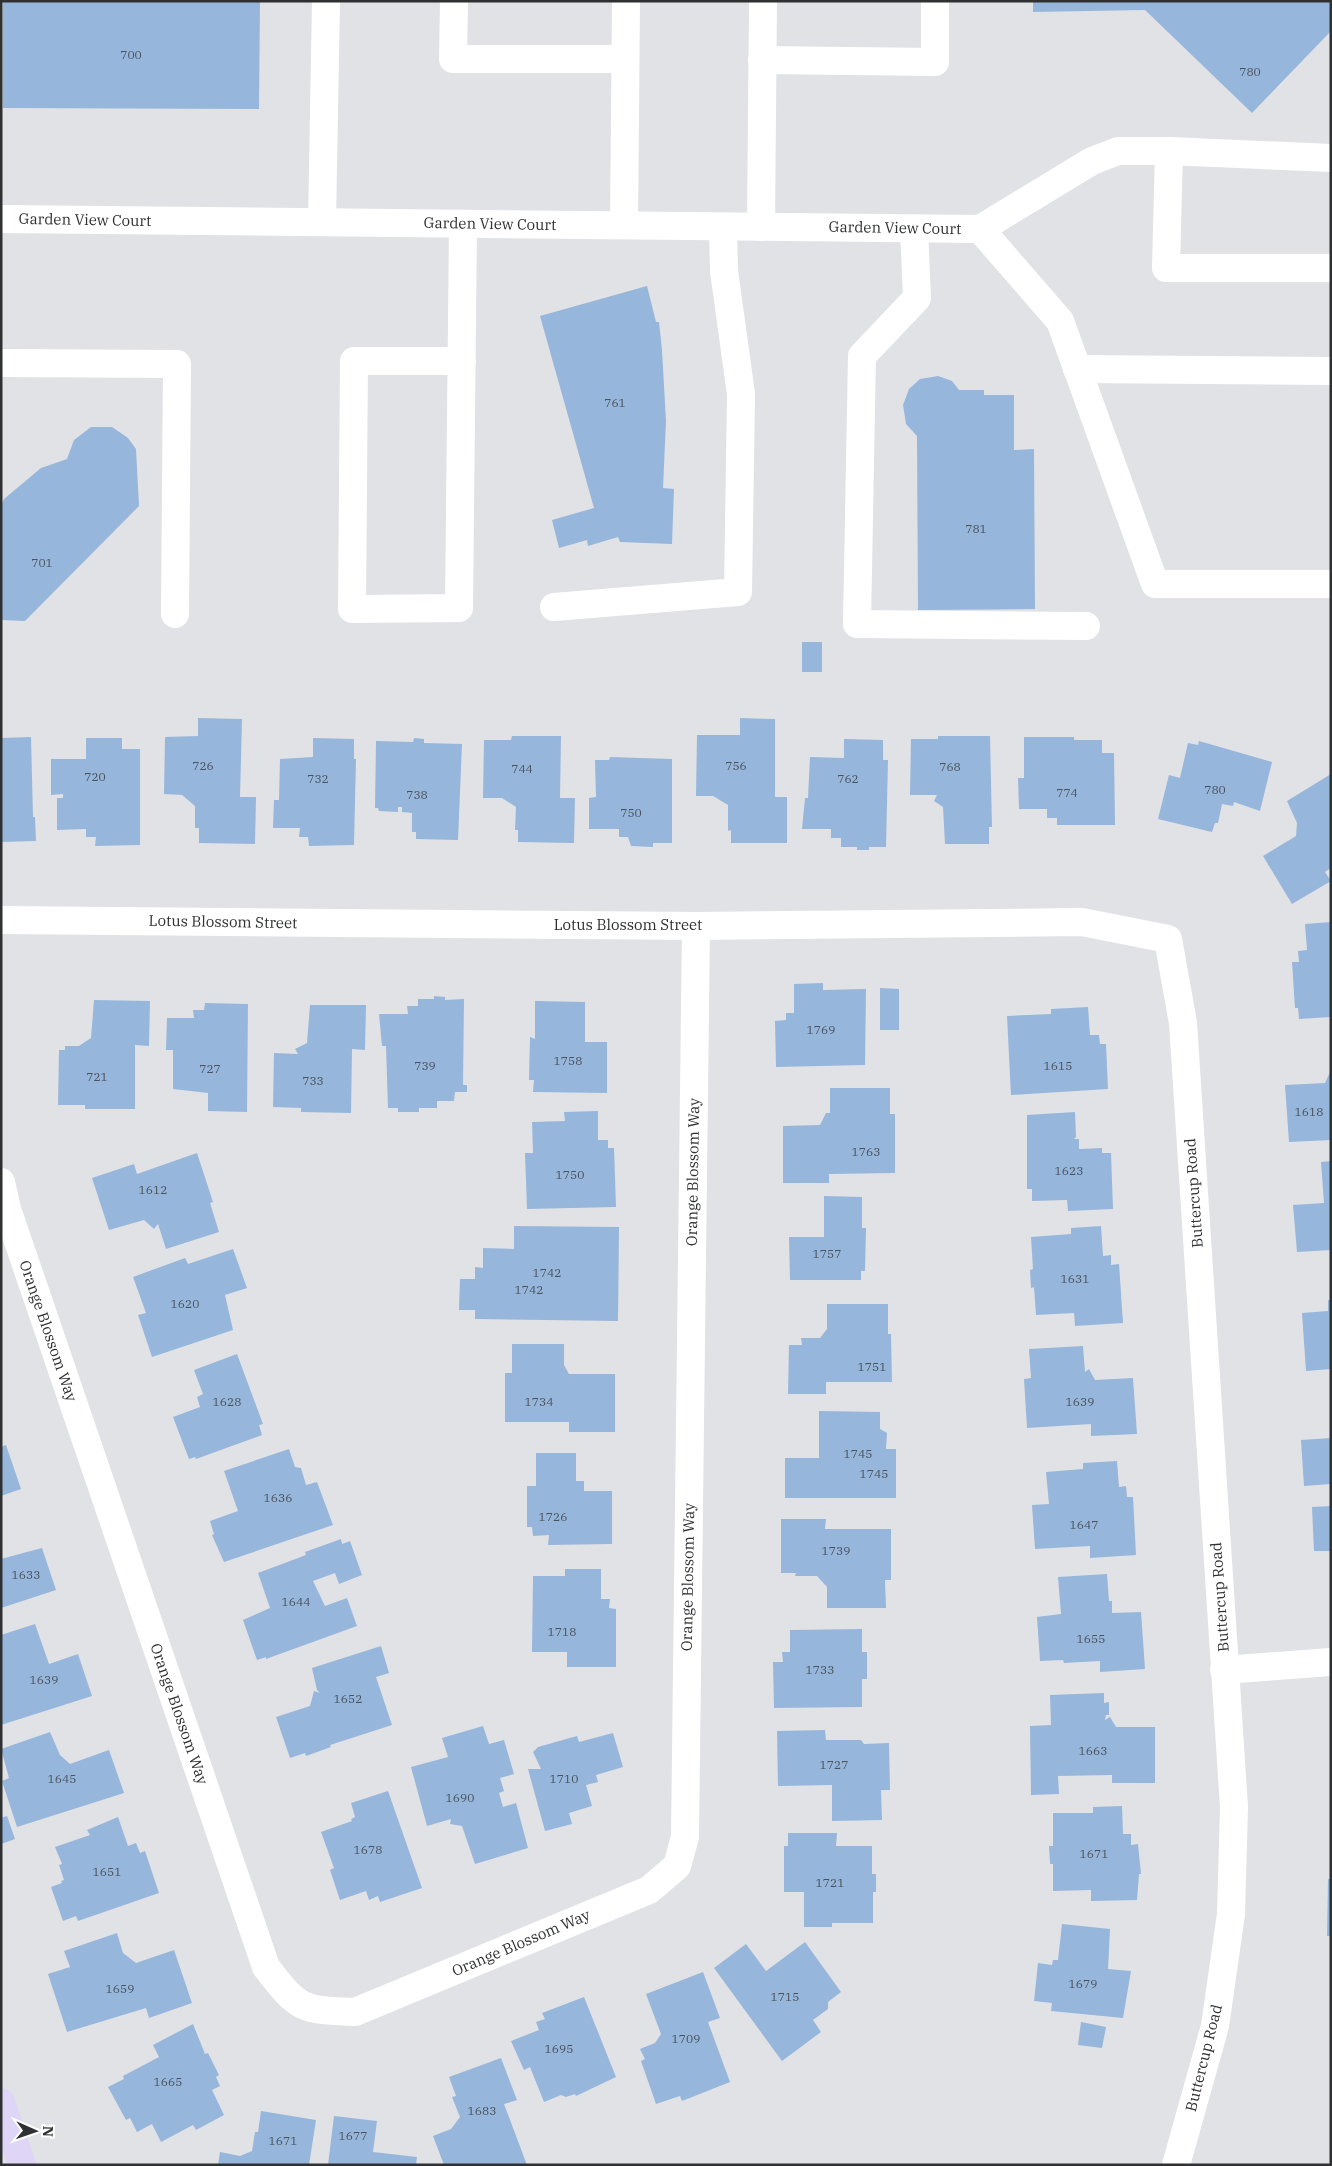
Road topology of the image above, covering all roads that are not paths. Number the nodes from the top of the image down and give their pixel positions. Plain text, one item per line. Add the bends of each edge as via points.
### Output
1 (326, 1) edge
2 (454, 1) edge
3 (626, 1) edge
4 (763, 1) edge
5 (936, 1) edge
6 (626, 60) junction
7 (762, 60) junction
8 (1169, 151) junction
9 (1331, 158) edge
10 (1, 219) edge
11 (322, 222) junction
12 (463, 224) junction
13 (624, 225) junction
14 (723, 227) junction
15 (761, 227) junction
16 (914, 228) junction
17 (980, 229) junction
18 (1331, 268) edge
19 (462, 361) junction
20 (1, 363) edge
21 (1077, 369) junction
22 (1331, 371) edge
23 (1331, 584) edge
24 (554, 607) dead end
25 (175, 614) dead end
26 (1086, 626) dead end
27 (1, 920) edge
28 (696, 926) junction
29 (1183, 1023) joint
30 (1, 1182) edge
31 (1331, 1662) edge
32 (1224, 1670) junction
33 (1, 2102) edge
34 (21, 2164) edge
35 (1176, 2165) edge

1 - 11 street
2 - 6 street via 453,59
3 - 6 street
4 - 7 street
5 - 7 street via 935,62
6 - 13 street
7 - 15 street
8 - 9 street
8 - 17 street via 1118,151 1092,161
8 - 18 street via 1166,268
10 - 11 street, Garden View Court
11 - 12 street, Garden View Court
12 - 13 street, Garden View Court
12 - 19 street
13 - 14 street, Garden View Court
14 - 15 street, Garden View Court
14 - 24 street via 724,271 741,394 738,592
15 - 16 street, Garden View Court
16 - 17 street, Garden View Court
16 - 26 street via 917,298 862,356 857,624
17 - 21 street via 1060,322
19 - 19 street via 459,608 352,609 354,361
20 - 25 street via 177,364
21 - 22 street
21 - 23 street via 1155,584
27 - 28 street, Lotus Blossom Street
28 - 29 street, Lotus Blossom Street via 1082,922 1168,939
28 - 30 street, Orange Blossom Way via 685,1837 677,1866 649,1890 355,2012 313,2010 289,1998 266,1967 7,1209
29 - 32 street, Buttercup Road
31 - 32 street
32 - 35 street, Buttercup Road via 1234,1807 1231,1914 1215,2026
33 - 34 main road

